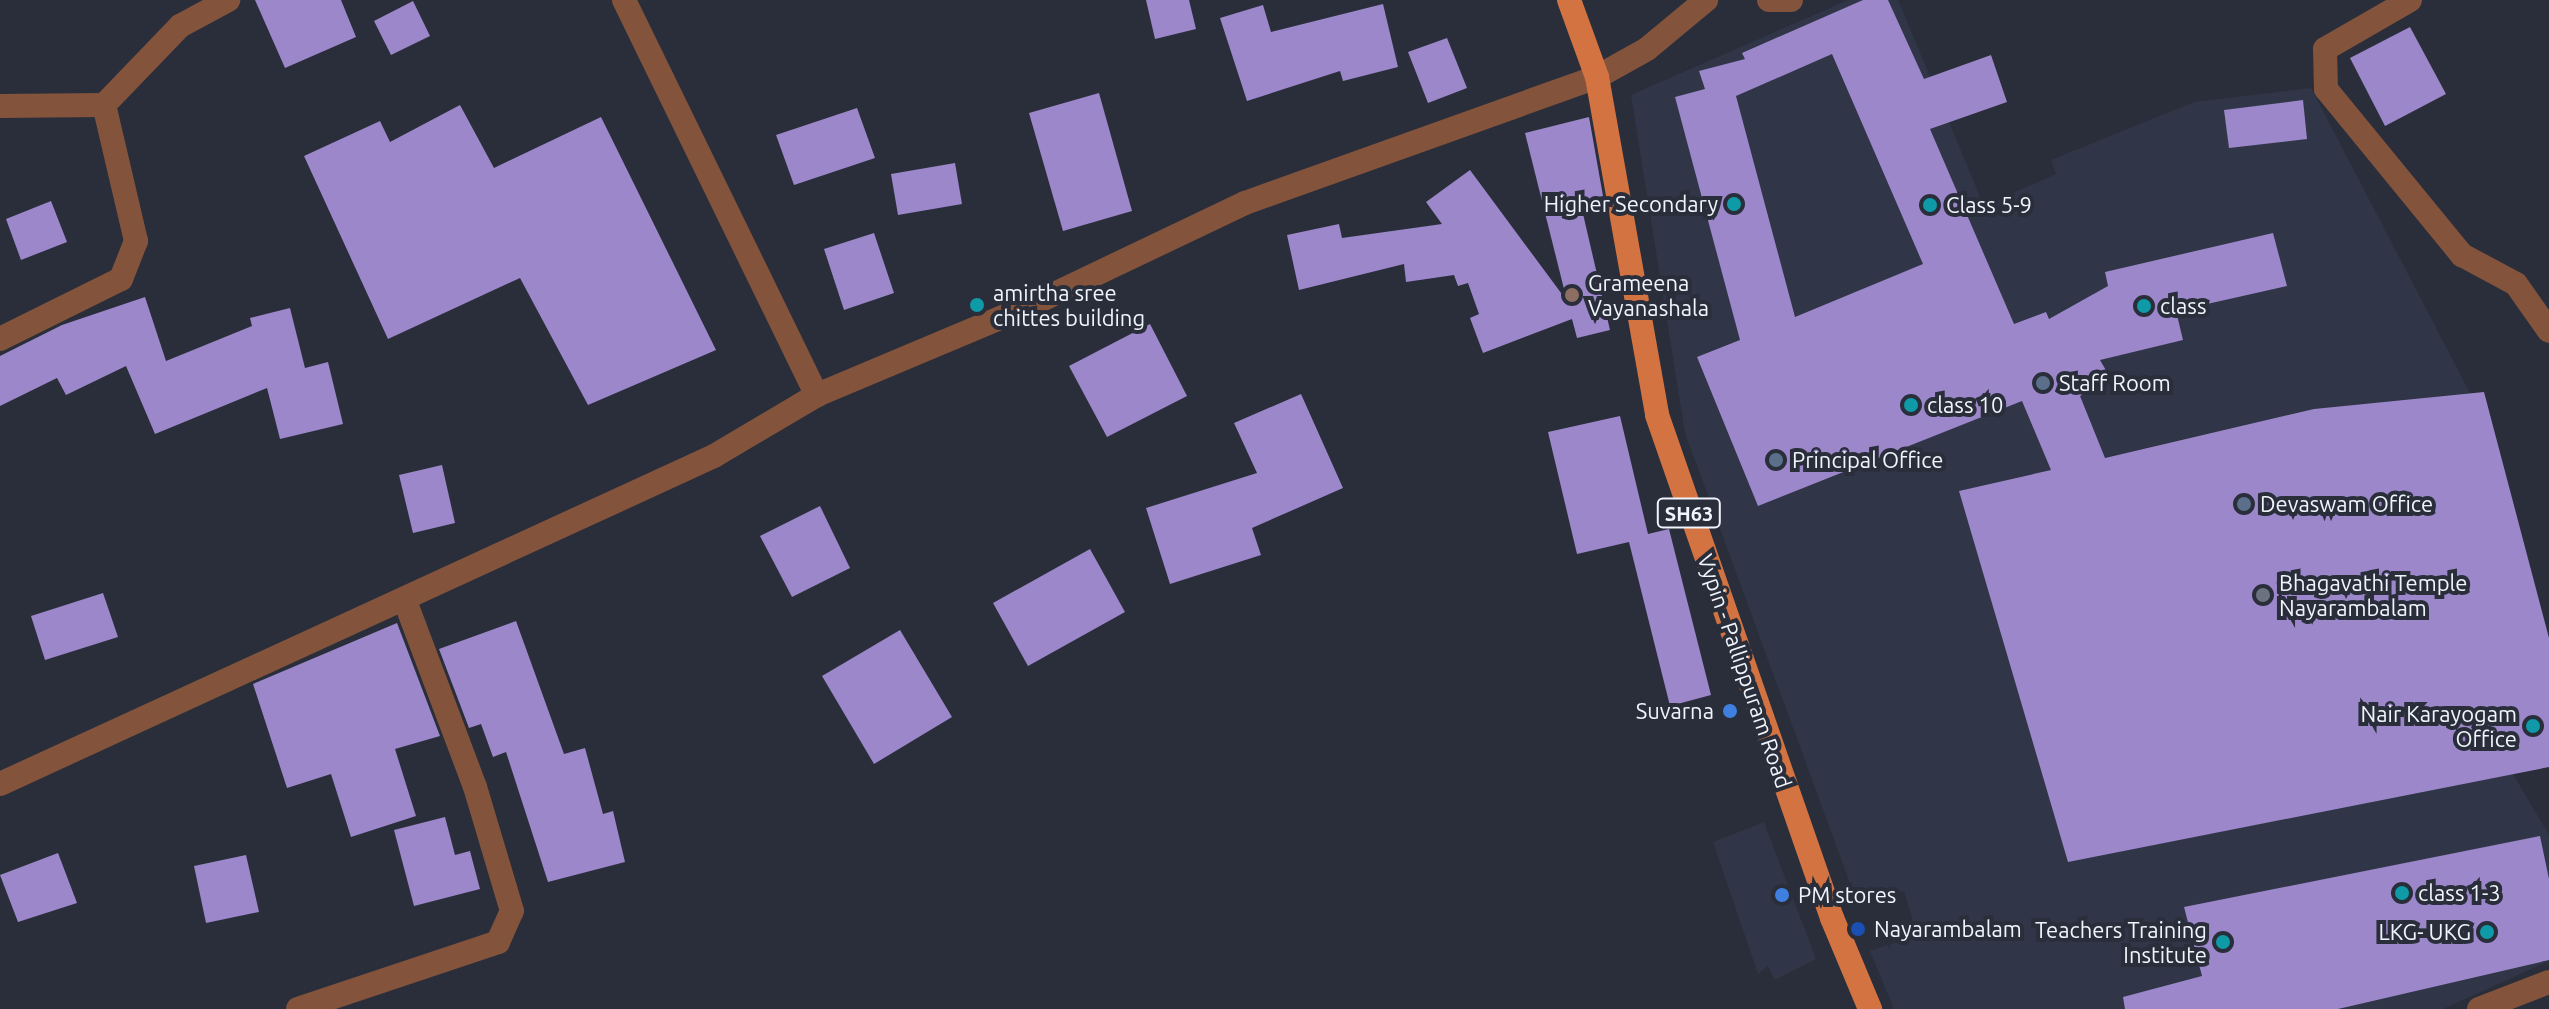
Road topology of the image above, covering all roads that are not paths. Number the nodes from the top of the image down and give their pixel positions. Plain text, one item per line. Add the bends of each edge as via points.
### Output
1 (228, 0) edge
2 (624, 0) edge
3 (1569, 0) edge
4 (1706, 0) edge
5 (1769, 0) edge
6 (1791, 0) edge
7 (2410, 0) edge
8 (1597, 77) junction
9 (104, 105) junction
10 (0, 106) edge
11 (2549, 331) edge
12 (0, 339) edge
13 (817, 395) junction
14 (405, 601) junction
15 (0, 784) edge
16 (2549, 982) edge
17 (298, 1009) edge
18 (1870, 1009) edge
19 (2479, 1009) edge

1 - 9 street via 180,26
2 - 13 street
3 - 8 main road, Vypin - Pallippuram Road / SH63
4 - 8 street via 1647,49
5 - 6 street
7 - 11 street via 2325,49 2326,89 2462,255 2516,284
8 - 13 street via 1245,203 1029,306
8 - 18 main road, Vypin - Pallippuram Road / SH63 via 1657,415 1832,918
9 - 10 street
9 - 12 street via 136,241 121,279
13 - 14 street via 714,456
14 - 15 street
14 - 17 street via 475,787 512,911 498,942
16 - 19 street

